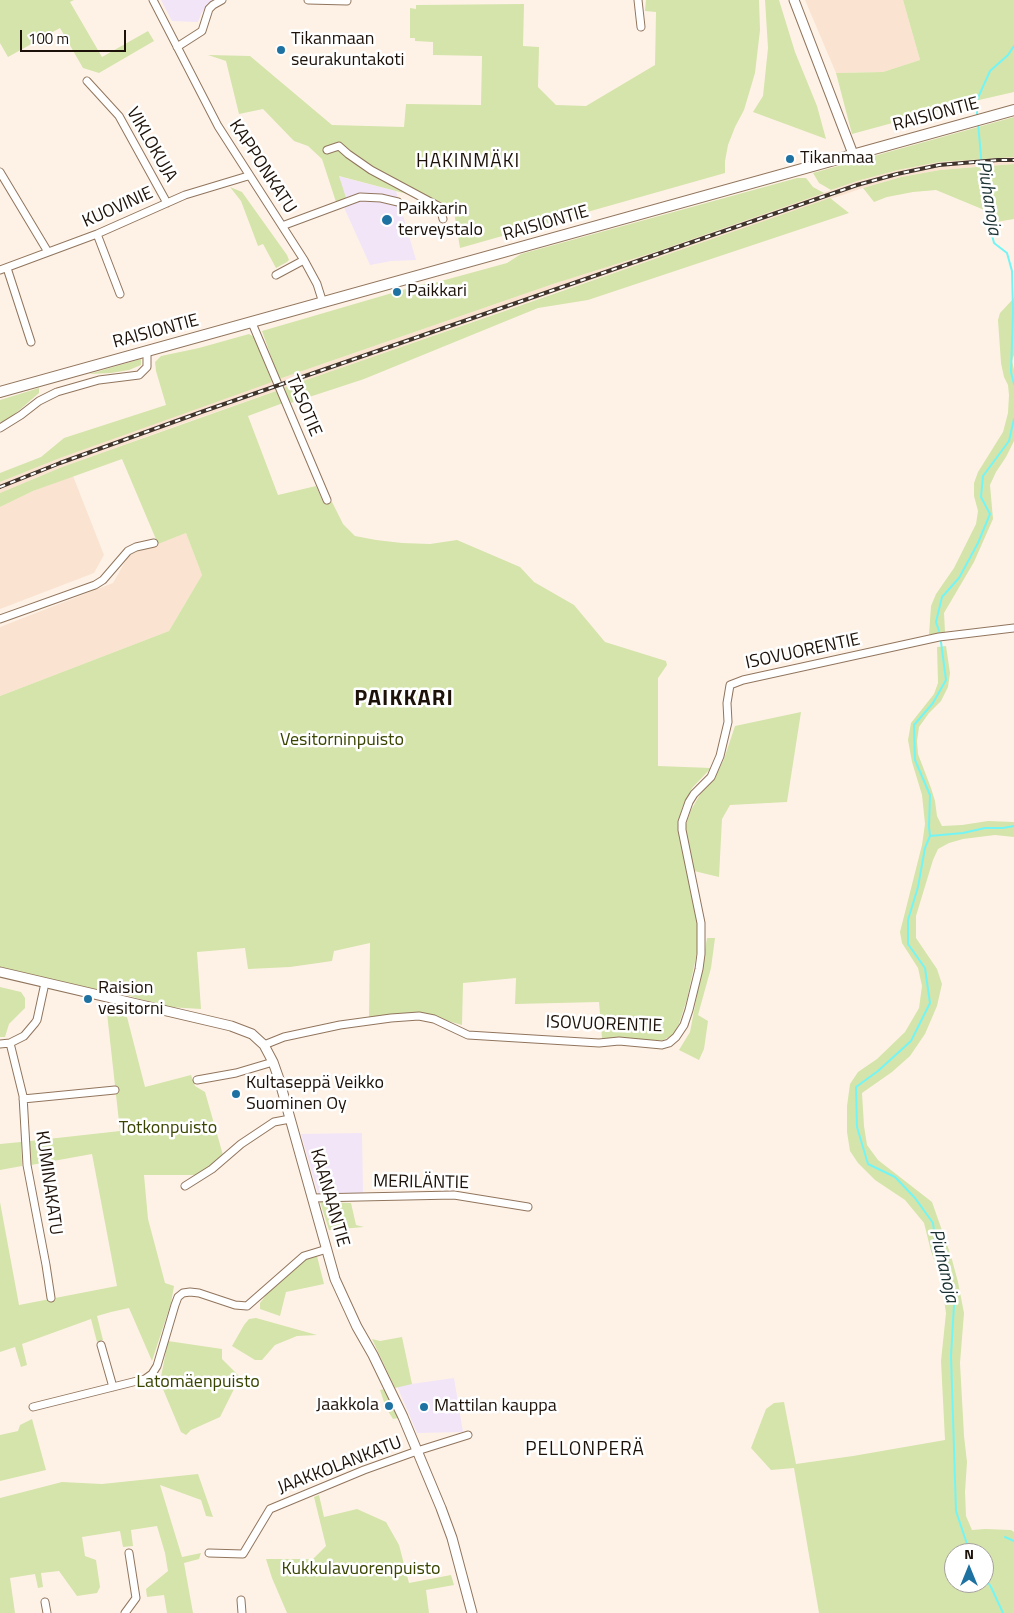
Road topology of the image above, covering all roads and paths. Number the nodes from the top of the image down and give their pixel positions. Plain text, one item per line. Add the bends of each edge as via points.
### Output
1 (153, 0) edge
2 (222, 0) edge
3 (308, 0) edge
4 (638, 0) edge
5 (794, 0) edge
6 (347, 2) dead end
7 (640, 27) dead end
8 (177, 47) junction
9 (87, 81) dead end
10 (1014, 110) edge
11 (327, 150) dead end
12 (853, 154) junction
13 (0, 172) edge
14 (248, 176) junction
15 (398, 202) dead end
16 (166, 203) junction
17 (443, 219) dead end
18 (282, 226) junction
19 (97, 234) junction
20 (48, 252) junction
21 (304, 260) junction
22 (4, 269) edge
23 (276, 275) dead end
24 (120, 294) dead end
25 (323, 303) junction
26 (252, 323) junction
27 (31, 342) dead end
28 (147, 352) junction
29 (0, 392) edge
30 (0, 428) edge
31 (327, 500) dead end
32 (154, 543) dead end
33 (0, 619) edge
34 (1014, 628) edge
35 (0, 972) edge
36 (45, 983) junction
37 (10, 1042) junction
38 (0, 1044) edge
39 (264, 1045) junction
40 (273, 1062) junction
41 (197, 1080) dead end
42 (115, 1090) dead end
43 (23, 1099) junction
44 (290, 1119) junction
45 (185, 1186) dead end
46 (313, 1198) junction
47 (528, 1207) dead end
48 (327, 1249) junction
49 (51, 1298) dead end
50 (101, 1344) dead end
51 (113, 1388) junction
52 (34, 1407) dead end
53 (468, 1435) dead end
54 (417, 1451) junction
55 (129, 1553) dead end
56 (209, 1553) dead end
57 (241, 1600) dead end
58 (45, 1602) dead end
59 (47, 1613) edge
60 (125, 1613) edge
61 (242, 1613) edge
62 (472, 1613) edge

1 - 8 street, KAPPONKATU
2 - 8 street via 209,9 202,31
3 - 6 street
4 - 7 street
5 - 12 street
8 - 14 street, KAPPONKATU
9 - 16 street, VIKLOKUJA via 119,116
10 - 12 main road, RAISIONTIE
11 - 17 street via 340,146 386,179 440,207
12 - 25 main road, RAISIONTIE
13 - 20 street
14 - 16 street, KUOVINIE
14 - 18 street, KAPPONKATU
15 - 18 street via 360,197
16 - 19 street, KUOVINIE
18 - 21 street, KAPPONKATU
19 - 20 street, KUOVINIE
19 - 24 street
20 - 22 street, KUOVINIE
21 - 23 street
21 - 25 street, KAPPONKATU
22 - 27 street
25 - 26 main road, RAISIONTIE
26 - 28 main road, RAISIONTIE
26 - 31 street, TASOTIE
28 - 29 main road, RAISIONTIE
28 - 30 street via 147,367 139,374 98,380 57,392
32 - 33 street via 128,551 95,585
34 - 39 street, ISOVUORENTIE via 939,637 730,685 728,722 720,756 711,777 689,802 682,822 701,923 701,954 689,1010 680,1031 669,1042 662,1045 619,1040 599,1043 468,1035 420,1016 340,1025 284,1037
35 - 36 street, KAANAANTIE
36 - 37 street via 37,1020 24,1036
36 - 39 street, KAANAANTIE via 232,1026 252,1034
37 - 38 street
37 - 43 street, KUMINAKATU
39 - 40 street, KAANAANTIE
40 - 41 street
40 - 44 street, KAANAANTIE
42 - 43 street
43 - 49 street, KUMINAKATU via 27,1165
44 - 45 street via 274,1122
44 - 46 street, KAANAANTIE
46 - 47 street, MERILÄNTIE via 454,1195
46 - 48 street, KAANAANTIE
48 - 51 street via 304,1256 247,1306 190,1292 178,1297 152,1374
48 - 54 street, KAANAANTIE via 345,1302
50 - 51 street
51 - 52 street
53 - 54 street
54 - 56 street, JAAKKOLANKATU via 270,1509 243,1554
54 - 62 street, KAANAANTIE via 452,1538
55 - 60 street via 136,1598
57 - 61 street
58 - 59 street

